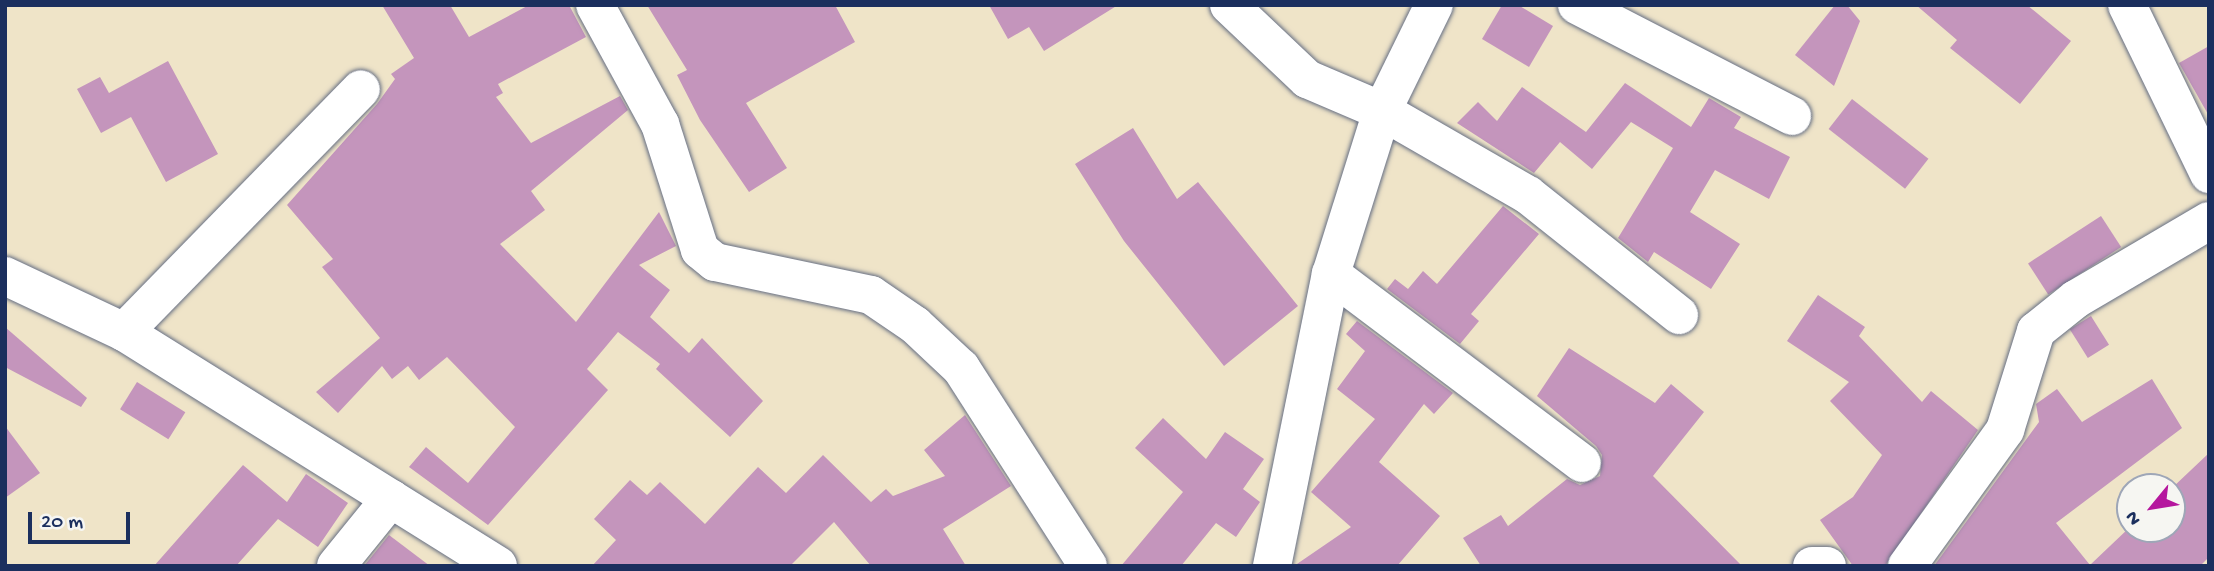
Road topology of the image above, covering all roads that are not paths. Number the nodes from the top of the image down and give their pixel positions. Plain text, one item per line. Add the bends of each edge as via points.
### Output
1 (595, 5) edge
2 (1229, 5) edge
3 (1434, 5) edge
4 (1577, 5) edge
5 (2127, 5) edge
6 (361, 89) dead end
7 (1382, 111) junction
8 (1792, 116) dead end
9 (2209, 174) edge
10 (2209, 221) edge
11 (1331, 274) junction
12 (5, 276) edge
13 (1679, 315) dead end
14 (124, 332) junction
15 (1582, 463) dead end
16 (391, 498) junction
17 (336, 566) edge
18 (498, 566) edge
19 (1088, 566) edge
20 (1272, 566) edge
21 (1812, 566) edge
22 (1827, 566) edge
23 (1907, 566) edge

1 - 19 street via 660,124 700,250 715,262 871,295 915,325 961,368
2 - 7 street via 1307,79
3 - 7 street
4 - 8 street
5 - 9 street
6 - 14 street
7 - 11 street
7 - 13 street via 1528,195
10 - 23 street via 2076,299 2036,331 2005,430
11 - 15 street
11 - 20 street
12 - 14 street
14 - 16 street
16 - 17 street
16 - 18 street
21 - 22 street

